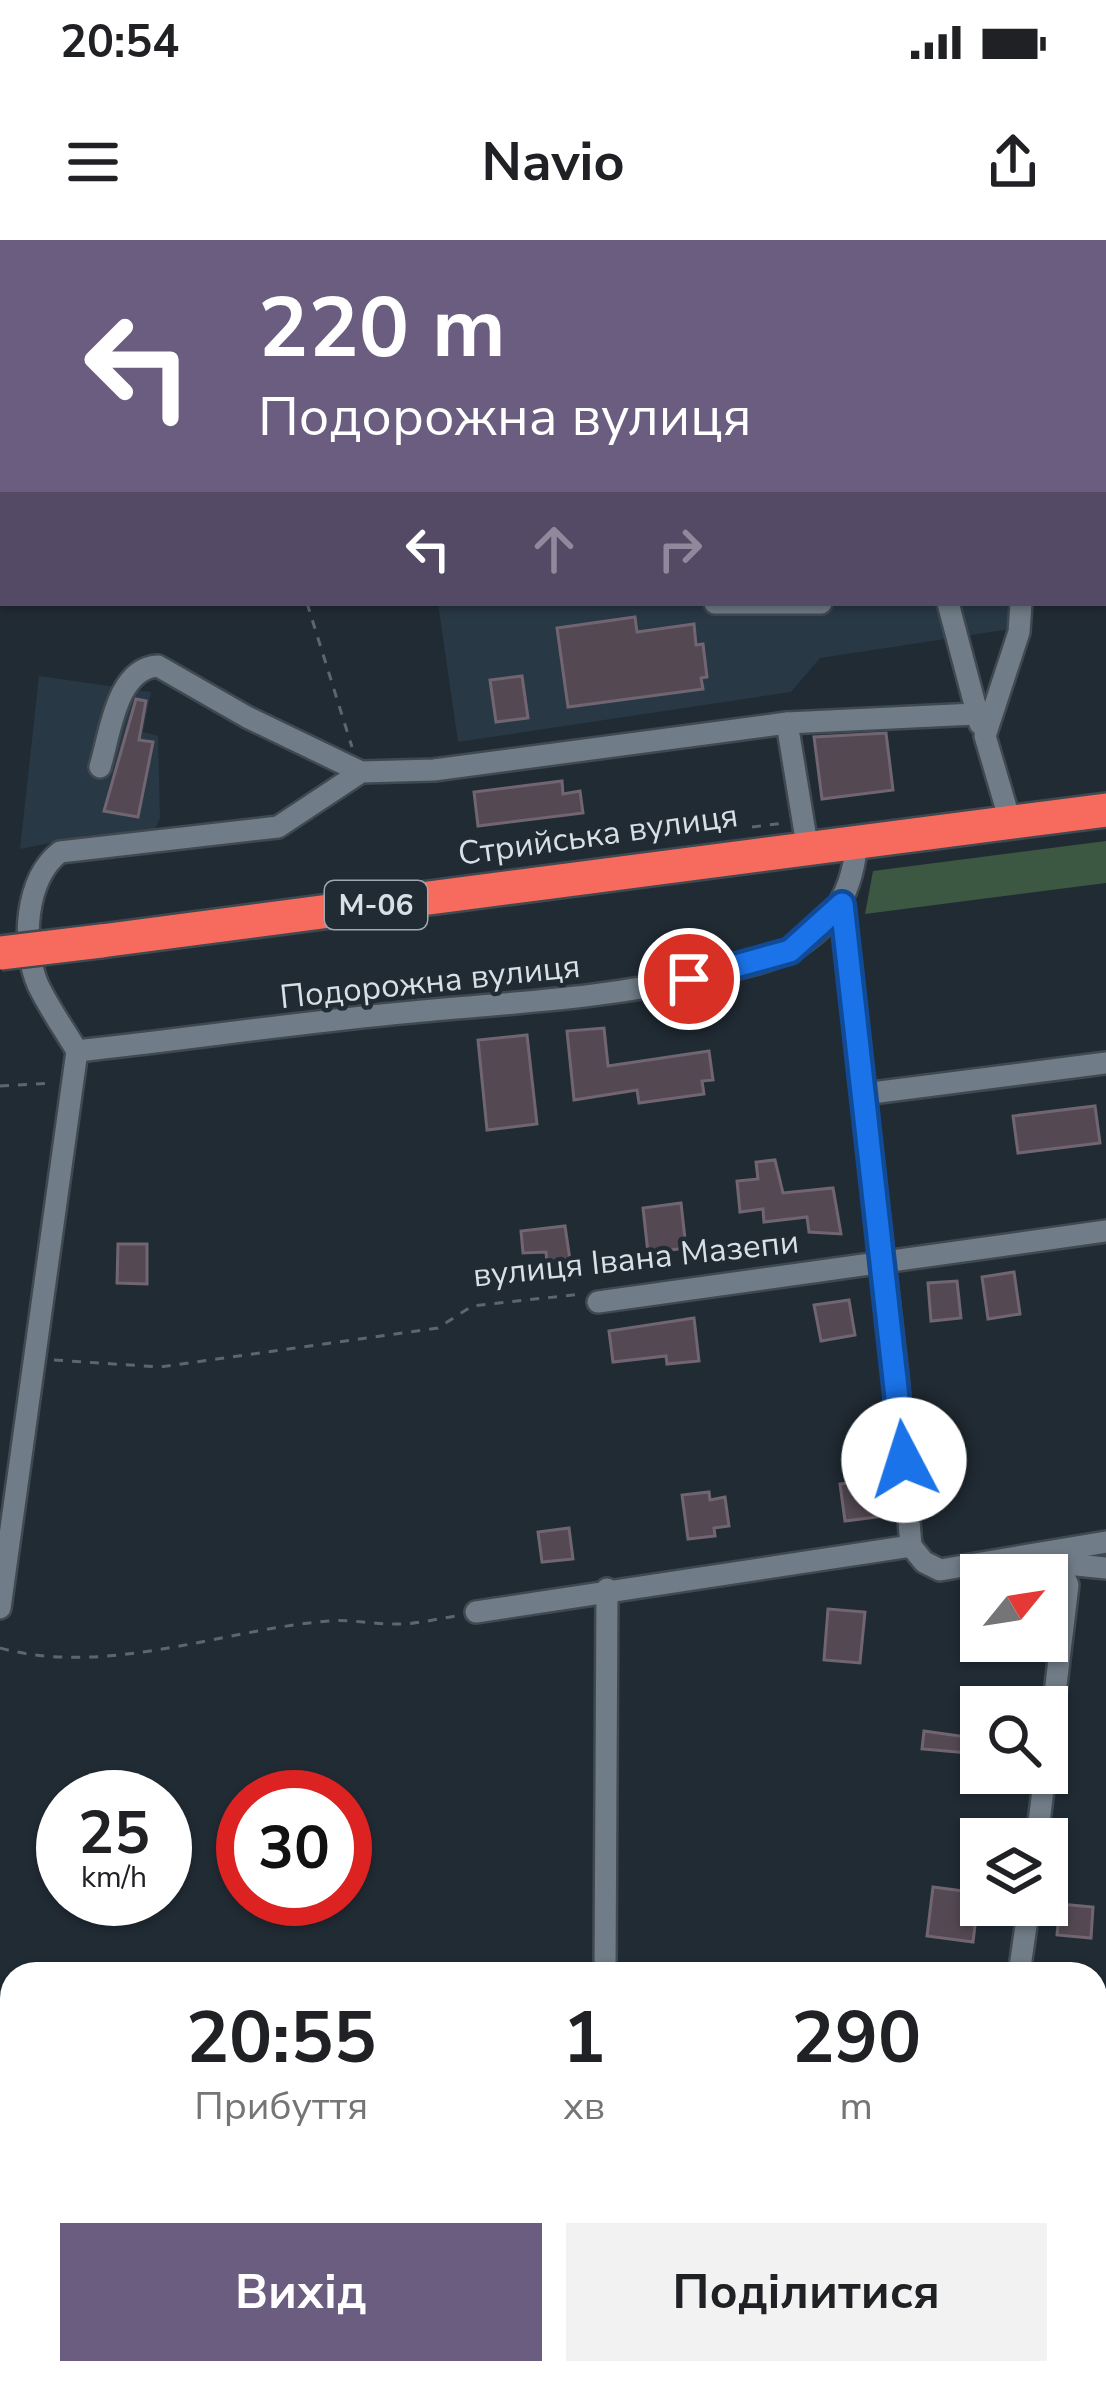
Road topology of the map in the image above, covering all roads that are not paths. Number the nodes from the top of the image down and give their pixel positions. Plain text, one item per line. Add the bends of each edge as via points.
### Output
1 (949, 606) edge
2 (1022, 606) edge
3 (975, 714) junction
4 (787, 723) junction
5 (985, 736) junction
6 (100, 767) dead end
7 (361, 772) junction
8 (1106, 810) edge
9 (1010, 821) junction
10 (805, 833) junction
11 (857, 838) junction
12 (842, 904) junction
13 (0, 953) edge
14 (77, 1051) junction
15 (1106, 1063) edge
16 (864, 1094) junction
17 (1106, 1231) edge
18 (884, 1264) junction
19 (598, 1302) road end
20 (1106, 1542) edge
21 (911, 1546) junction
22 (1068, 1554) edge
23 (1068, 1560) edge
24 (960, 1568) edge
25 (1106, 1568) edge
26 (607, 1589) junction
27 (0, 1607) edge
28 (476, 1612) road end
29 (1025, 1926) edge
30 (605, 1962) edge
31 (1021, 1962) edge

1 - 3 street
2 - 5 street
3 - 4 street
3 - 5 street
4 - 7 street via 434,770
4 - 10 street
5 - 9 street
6 - 7 street via 129,681 158,666
7 - 14 street via 278,827 74,848 50,860 29,916 36,980
8 - 9 highway, Стрийська вулиця / М-06
9 - 11 highway, Стрийська вулиця / М-06
10 - 11 highway, Стрийська вулиця / М-06
10 - 13 highway, Стрийська вулиця / М-06, bridge
11 - 12 street
12 - 14 street, Подорожна вулиця via 790,951 611,997
12 - 16 street
14 - 27 street
15 - 16 street
16 - 18 street
17 - 18 street, вулиця Івана Мазепи
18 - 19 street, вулиця Івана Мазепи
18 - 21 street
20 - 22 street
21 - 24 street via 940,1570
21 - 26 street
23 - 25 street
26 - 28 street
26 - 30 street
29 - 31 street

